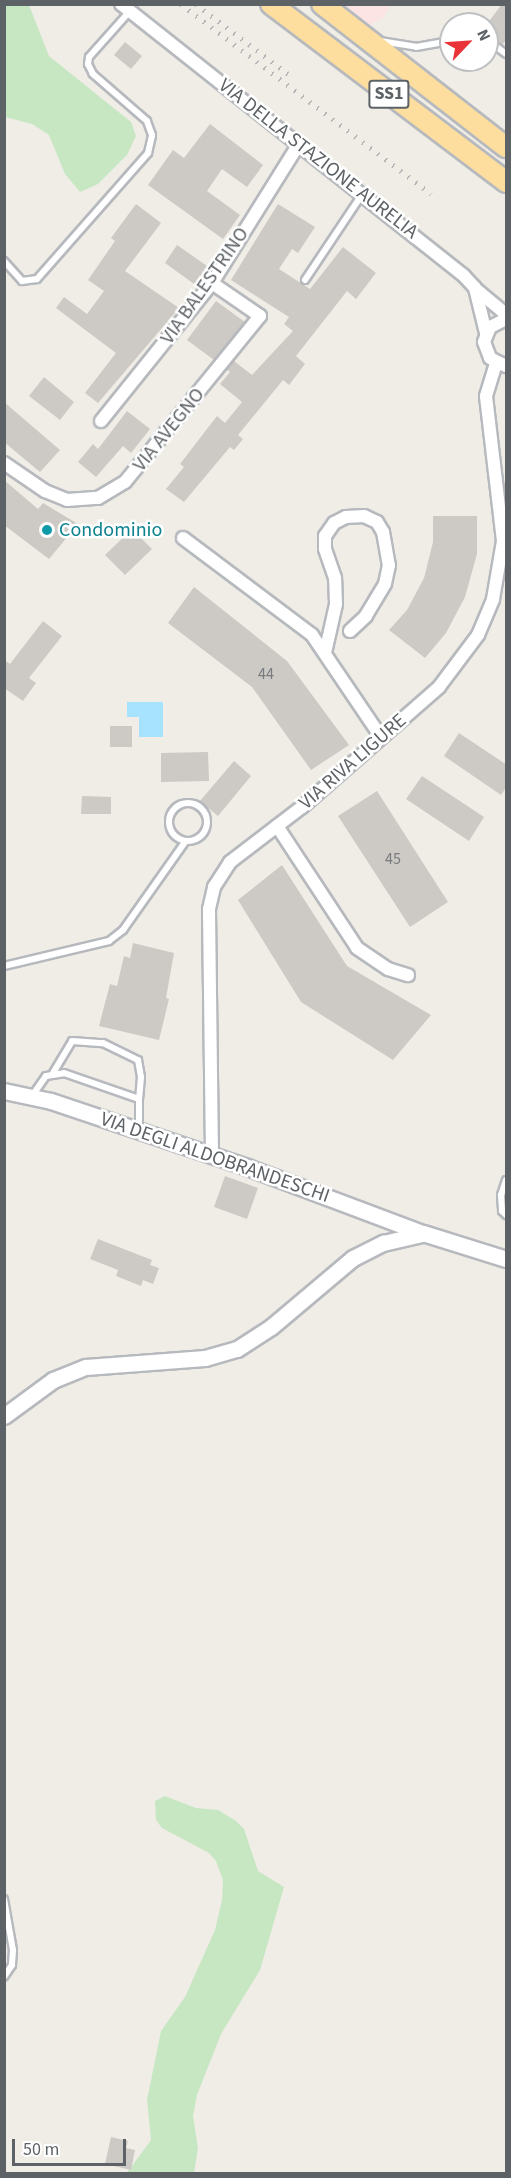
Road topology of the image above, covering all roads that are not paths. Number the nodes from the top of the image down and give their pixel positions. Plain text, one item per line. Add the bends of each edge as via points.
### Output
1 (271, 4) edge
2 (322, 5) edge
3 (126, 8) edge
4 (362, 36) junction
5 (439, 43) edge
6 (299, 144) junction
7 (507, 147) edge
8 (507, 182) edge
9 (363, 193) junction
10 (4, 261) edge
11 (304, 280) dead end
12 (212, 283) junction
13 (475, 288) junction
14 (507, 316) edge
15 (486, 333) junction
16 (501, 365) edge
17 (101, 421) dead end
18 (4, 463) edge
19 (183, 538) dead end
20 (350, 631) dead end
21 (325, 653) junction
22 (381, 737) junction
23 (277, 826) junction
24 (185, 842) junction
25 (4, 966) edge
26 (408, 975) dead end
27 (53, 1073) junction
28 (4, 1091) edge
29 (31, 1097) junction
30 (139, 1099) junction
31 (140, 1131) junction
32 (212, 1156) junction
33 (507, 1180) edge
34 (507, 1215) edge
35 (423, 1233) junction
36 (506, 1257) edge
37 (4, 1416) edge
38 (4, 1899) edge
39 (4, 1977) edge

1 - 8 highway, SS1
2 - 4 highway, SS1
3 - 6 street, VIA DELLA STAZIONE AURELIA
3 - 10 lane via 89,57 88,64 93,74 147,121 152,135 148,153 37,279 17,279
4 - 5 lane via 416,47
4 - 7 highway, SS1
6 - 9 street, VIA DELLA STAZIONE AURELIA
6 - 12 street, VIA BALESTRINO
9 - 11 lane
9 - 13 street, VIA DELLA STAZIONE AURELIA
12 - 17 street, VIA BALESTRINO
12 - 18 street, VIA AVEGNO via 260,316 125,482 105,495 74,501 45,491
13 - 14 street, VIA DELLA STAZIONE AURELIA
13 - 15 street
14 - 15 street
15 - 16 street via 485,351
16 - 22 street, VIA RIVA LIGURE via 486,396 503,520 502,559 493,599 478,635 456,669
19 - 21 street via 312,634
20 - 21 street via 371,608 385,584 389,564 383,532 377,522 364,516 346,517 334,523 325,536 325,549 335,578 336,604
21 - 22 street
22 - 23 street, VIA RIVA LIGURE
23 - 26 street via 357,948 388,969
23 - 32 street, VIA RIVA LIGURE via 230,862 217,879 210,898
24 - 24 lane via 173,836 168,824 172,811 183,803 196,805 206,814 206,828 199,839
24 - 25 lane via 123,930 109,941
27 - 29 lane via 46,1076
27 - 30 lane via 64,1073
27 - 30 lane via 72,1041 103,1043 138,1060
28 - 29 street, VIA DEGLI ALDOBRANDESCHI
29 - 31 street, VIA DEGLI ALDOBRANDESCHI
30 - 31 lane
31 - 32 street, VIA DEGLI ALDOBRANDESCHI
32 - 35 street, VIA DEGLI ALDOBRANDESCHI
33 - 34 lane via 501,1195 502,1211
35 - 36 street, VIA DEGLI ALDOBRANDESCHI
35 - 37 street via 383,1243 353,1258 271,1328 237,1349 205,1358 86,1367 53,1380
38 - 39 lane via 13,1950 12,1965

